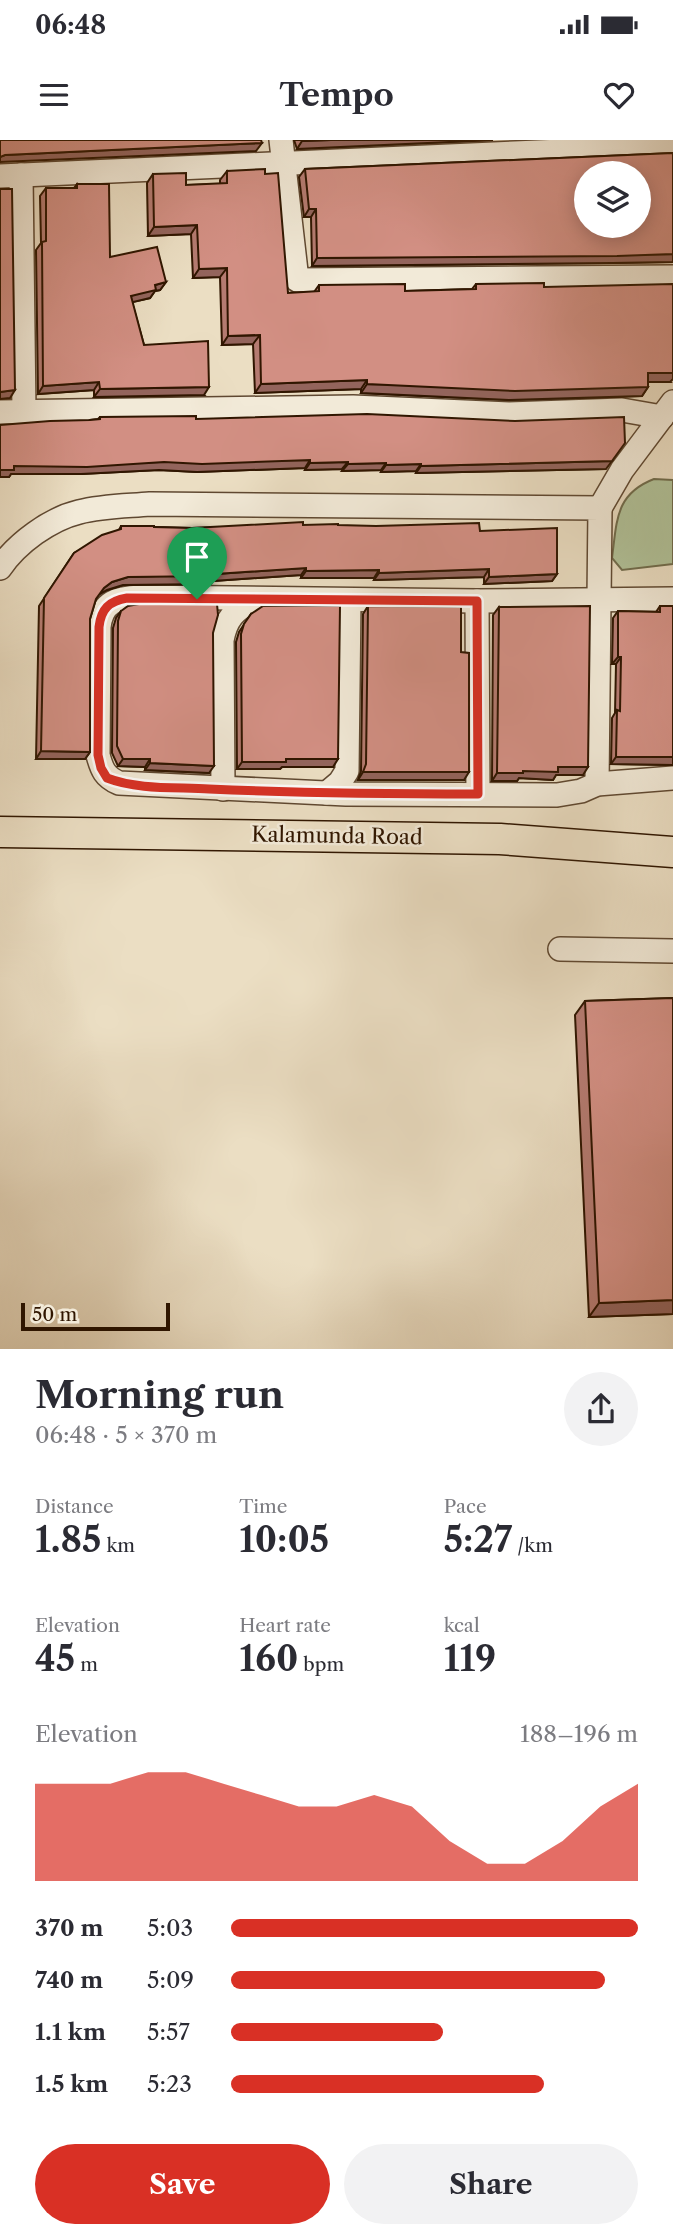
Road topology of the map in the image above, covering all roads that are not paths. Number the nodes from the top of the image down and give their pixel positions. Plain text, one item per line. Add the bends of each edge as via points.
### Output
1 (281, 140) edge
2 (673, 146) edge
3 (285, 163) junction
4 (11, 176) edge
5 (673, 277) edge
6 (667, 410) edge
7 (24, 411) junction
8 (0, 412) edge
9 (600, 508) junction
10 (0, 568) edge
11 (673, 599) edge
12 (259, 600) junction
13 (349, 601) junction
14 (477, 601) junction
15 (600, 601) junction
16 (673, 778) edge
17 (597, 784) junction
18 (223, 789) junction
19 (327, 793) junction
20 (478, 794) junction
21 (0, 832) edge
22 (673, 852) edge
23 (560, 949) dead end
24 (673, 951) edge

1 - 3 street
2 - 3 street
3 - 4 street
3 - 5 street via 298,280
4 - 7 street
6 - 7 street via 509,414 353,407
6 - 9 street
7 - 8 street
9 - 10 street via 109,507 78,512 50,524 24,542
9 - 15 street
11 - 15 street
12 - 13 street
12 - 18 street via 229,617 222,640
12 - 18 street via 127,598 116,600 101,616 98,755 107,778 133,785
13 - 14 street
13 - 19 street via 347,771
14 - 15 street
14 - 20 street
15 - 17 street
16 - 17 street
17 - 20 street via 557,795
18 - 19 street
19 - 20 street
21 - 22 main road, Kalamunda Road via 500,839
23 - 24 street

